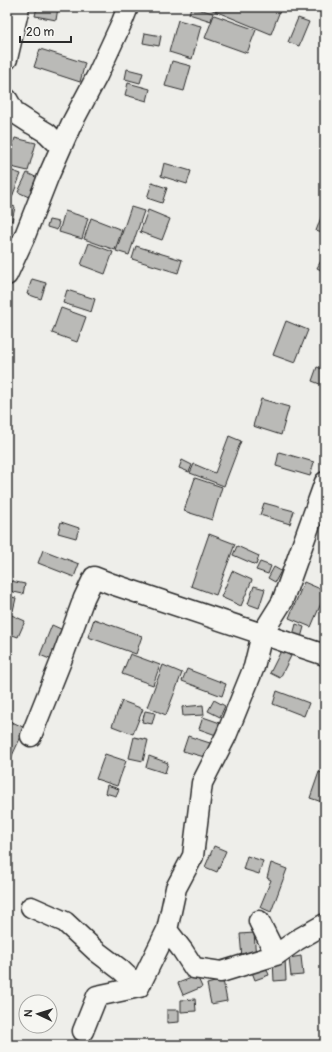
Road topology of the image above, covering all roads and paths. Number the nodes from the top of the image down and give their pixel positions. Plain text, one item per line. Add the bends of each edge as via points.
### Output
1 (19, 7) edge
2 (128, 7) edge
3 (7, 59) edge
4 (7, 99) edge
5 (61, 147) junction
6 (7, 275) edge
7 (325, 482) edge
8 (262, 634) junction
9 (325, 655) edge
10 (31, 736) dead end
11 (31, 907) dead end
12 (258, 921) dead end
13 (325, 924) edge
14 (167, 930) junction
15 (276, 955) junction
16 (139, 987) junction
17 (83, 1031) dead end

1 - 3 street
2 - 5 street
4 - 5 street via 15,113 47,133
5 - 6 street
7 - 8 street via 282,602
8 - 9 street
8 - 10 street via 94,577
8 - 14 street via 254,667 226,736 202,783 193,856 176,888
11 - 16 street via 65,922
12 - 15 street
13 - 15 street
14 - 15 street via 194,968 221,972
14 - 16 street
16 - 17 street via 98,996

